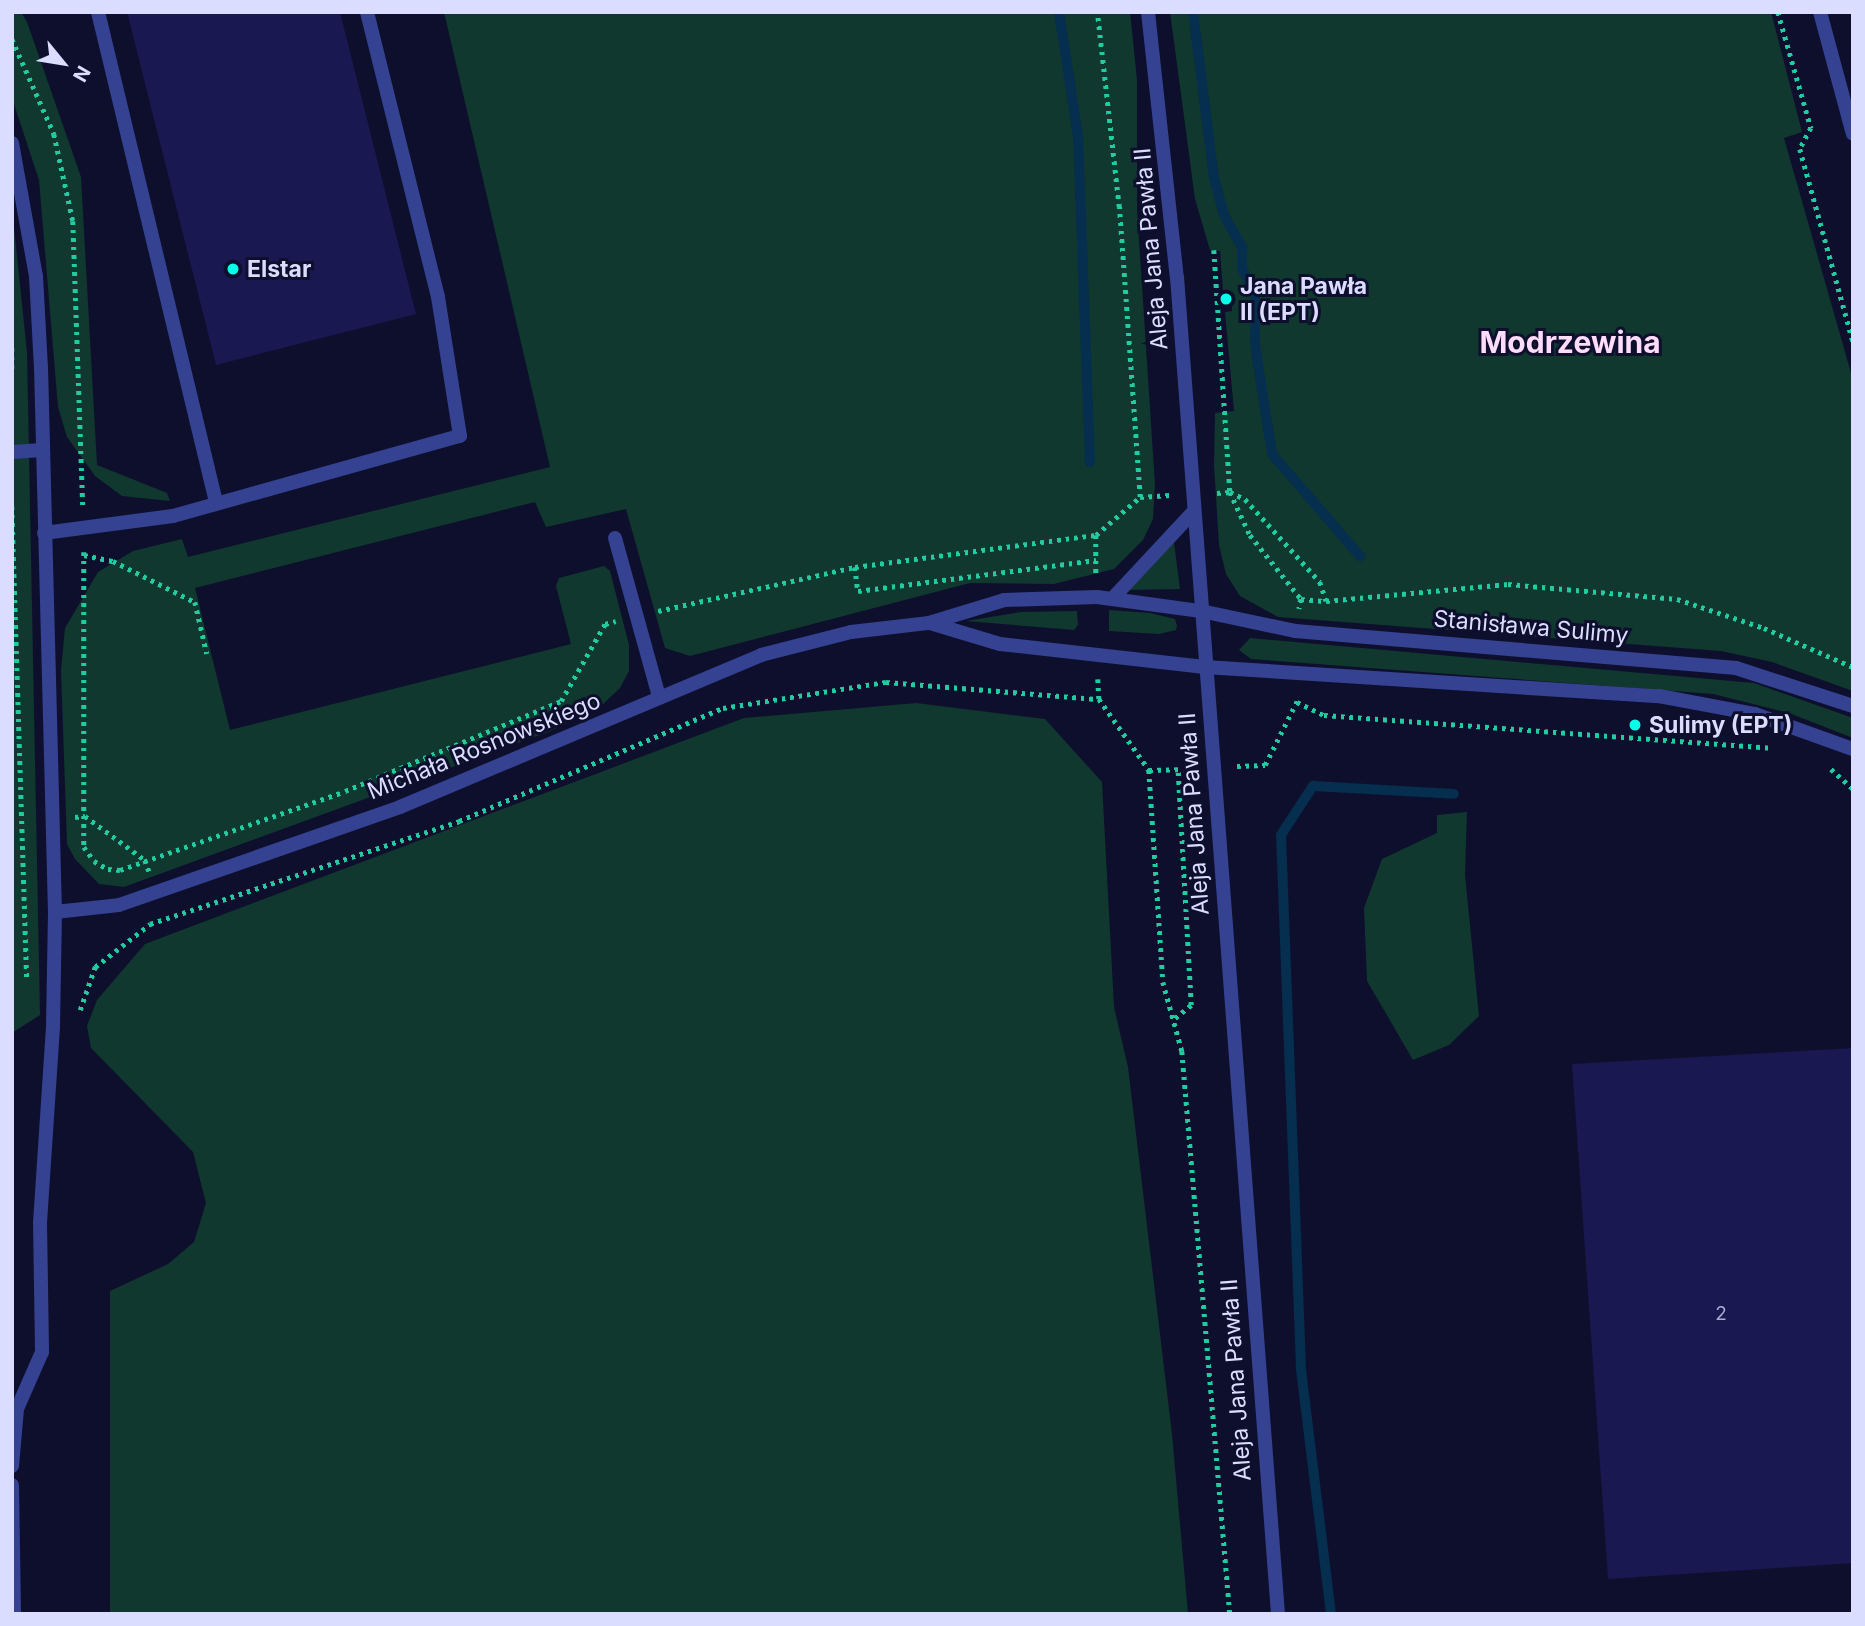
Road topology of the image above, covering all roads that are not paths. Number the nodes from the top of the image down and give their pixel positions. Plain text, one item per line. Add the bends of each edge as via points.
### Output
1 (98, 12) edge
2 (367, 12) edge
3 (1149, 12) edge
4 (1820, 12) edge
5 (1853, 134) edge
6 (12, 143) edge
7 (42, 450) junction
8 (12, 452) edge
9 (216, 502) junction
10 (1193, 512) junction
11 (44, 533) junction
12 (615, 538) dead end
13 (1112, 599) junction
14 (1201, 611) junction
15 (929, 623) junction
16 (1205, 667) junction
17 (659, 697) junction
18 (1853, 706) edge
19 (1853, 749) edge
20 (55, 912) junction
21 (12, 1466) edge
22 (12, 1485) edge
23 (14, 1614) edge
24 (1278, 1614) edge

1 - 9 street
2 - 9 street via 438,296 460,436
3 - 10 street, Aleja Jana Pawła II via 1177,277
4 - 5 street
6 - 7 street via 36,276
7 - 8 street
7 - 11 street
9 - 11 street via 173,516
10 - 13 street
10 - 14 street, Aleja Jana Pawła II
11 - 20 street
12 - 17 street
13 - 14 street, Michała Rosnowskiego
13 - 15 street, Michała Rosnowskiego via 1004,600
14 - 16 street, Aleja Jana Pawła II
14 - 18 street, Stanisława Sulimy via 1295,631 1736,668
15 - 16 street, Michała Rosnowskiego via 1000,644
15 - 17 street, Michała Rosnowskiego via 851,632 761,655
16 - 19 street via 1659,696 1755,714
16 - 24 street, Aleja Jana Pawła II
17 - 20 street, Michała Rosnowskiego via 400,807 118,905
20 - 21 street via 53,1027 40,1222 43,1352 18,1409
22 - 23 street

